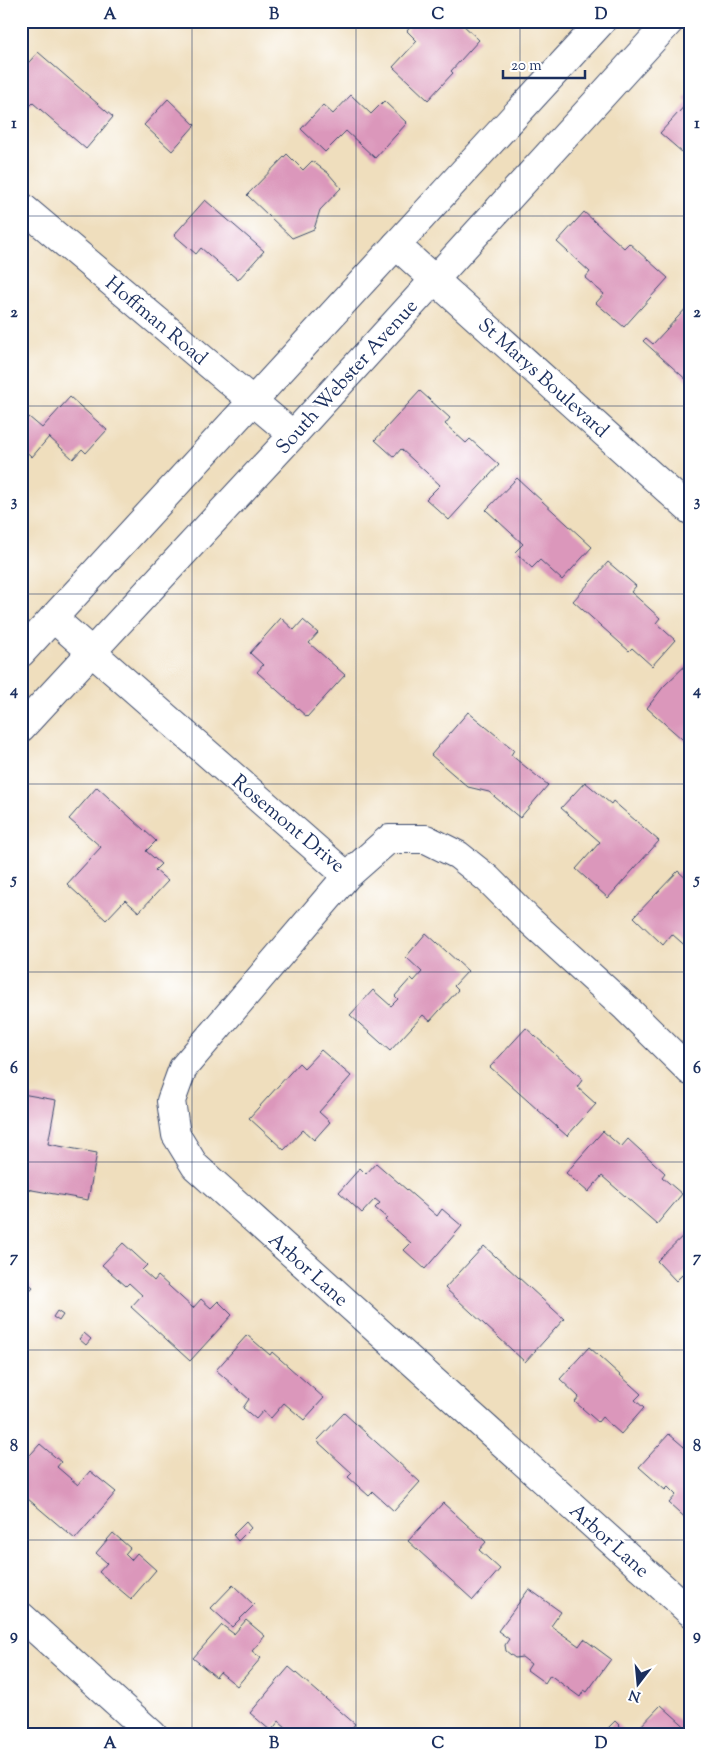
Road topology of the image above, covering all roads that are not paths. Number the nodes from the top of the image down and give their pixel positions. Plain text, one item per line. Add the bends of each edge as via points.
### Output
1 (602, 21) edge
2 (670, 21) edge
3 (21, 206) edge
4 (396, 246) junction
5 (435, 278) junction
6 (253, 402) junction
7 (293, 435) junction
8 (690, 510) edge
9 (53, 618) junction
10 (91, 652) junction
11 (21, 653) edge
12 (21, 728) edge
13 (347, 876) junction
14 (690, 1071) edge
15 (690, 1612) edge
16 (21, 1616) edge
17 (153, 1735) edge

1 - 4 street
2 - 5 street, South Webster Avenue
3 - 6 street, Hoffman Road
4 - 5 street, St Marys Boulevard
4 - 6 street
5 - 7 street, South Webster Avenue
5 - 8 street, St Marys Boulevard
6 - 7 street, Hoffman Road
6 - 9 street
7 - 10 street, South Webster Avenue
9 - 10 street, Rosemont Drive
9 - 11 street
10 - 12 street, South Webster Avenue
10 - 13 street, Rosemont Drive
13 - 14 street, Rosemont Drive via 389,839 426,839 458,854
13 - 15 street, Arbor Lane via 183,1068 172,1102 176,1135 195,1166
16 - 17 street

